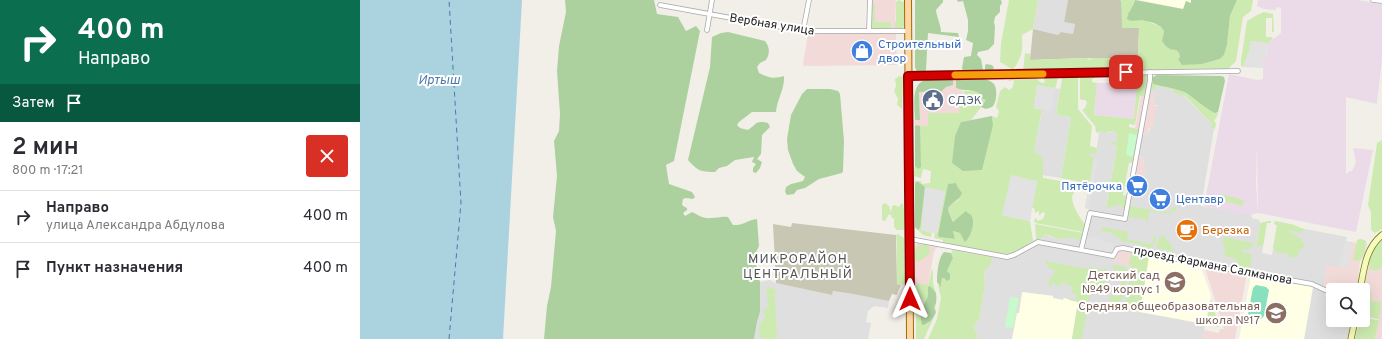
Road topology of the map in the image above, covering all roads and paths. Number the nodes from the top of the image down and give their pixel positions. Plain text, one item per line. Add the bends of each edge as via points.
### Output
1 (712, 0) edge
2 (809, 0) edge
3 (870, 0) edge
4 (908, 0) edge
5 (1373, 0) edge
6 (1382, 1) edge
7 (660, 5) dead end
8 (710, 14) junction
9 (707, 30) dead end
10 (908, 30) junction
11 (803, 31) junction
12 (869, 31) junction
13 (1238, 71) dead end
14 (1150, 72) junction
15 (908, 76) junction
16 (1382, 235) edge
17 (910, 239) junction
18 (1081, 250) junction
19 (1361, 283) edge
20 (1326, 290) edge
21 (1354, 327) edge
22 (910, 339) edge
23 (1351, 339) edge

1 - 8 street
2 - 11 street
3 - 12 street
4 - 10 main road
5 - 6 street
7 - 8 street, Вербная улица
8 - 9 street
8 - 11 street, Вербная улица
10 - 12 street, Вербная улица
10 - 15 main road
11 - 12 street, Вербная улица
13 - 14 street
14 - 15 street
14 - 18 street via 1125,219 1090,213
15 - 17 main road
16 - 19 street via 1368,252
17 - 18 street, проезд Фармана Салманова via 1007,257 1038,242
17 - 22 main road
18 - 20 street, проезд Фармана Салманова via 1113,256 1117,249 1123,248 1312,284
21 - 23 street

